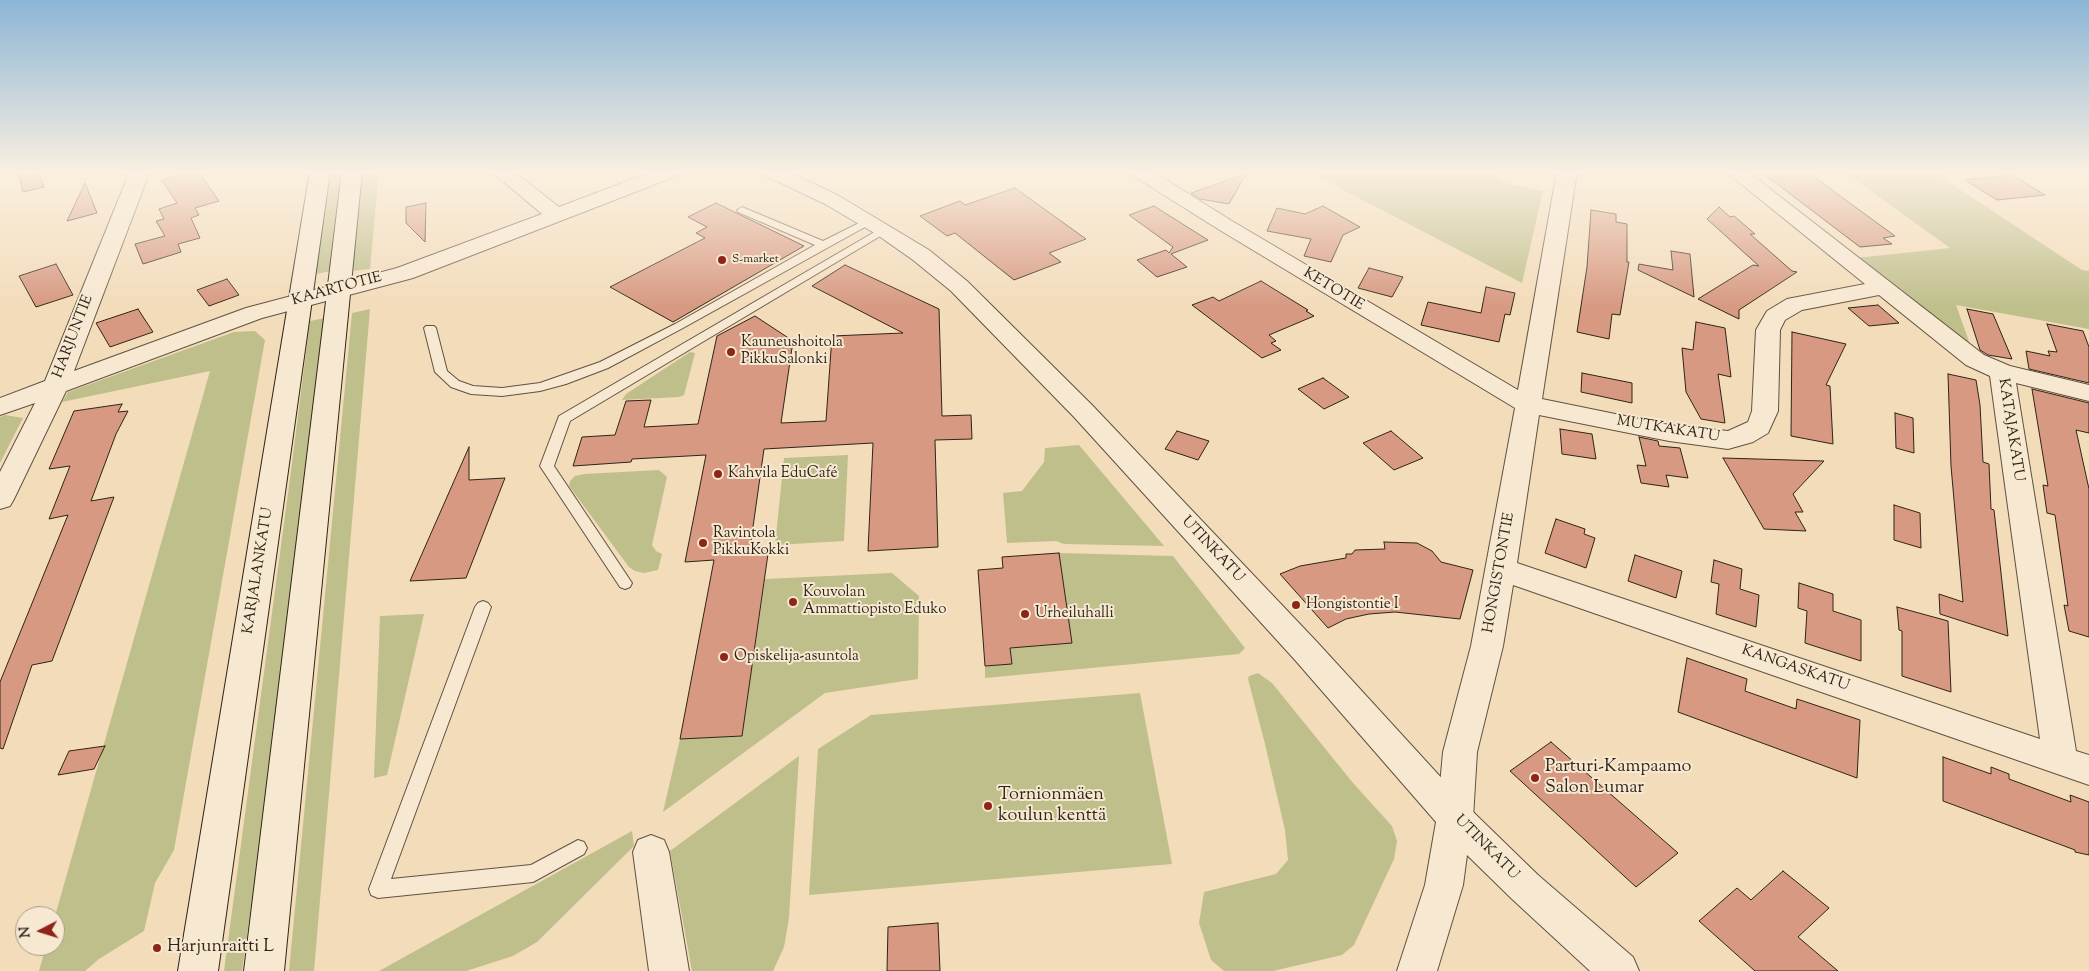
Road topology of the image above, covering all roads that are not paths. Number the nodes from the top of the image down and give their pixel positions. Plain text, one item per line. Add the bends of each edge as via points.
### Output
1 (122, 216) edge
2 (313, 216) edge
3 (347, 216) edge
4 (553, 216) edge
5 (757, 216) edge
6 (860, 216) edge
7 (1212, 216) edge
8 (1560, 216) edge
9 (1792, 216) edge
10 (876, 226) junction
11 (824, 245) junction
12 (1883, 288) junction
13 (340, 289) junction
14 (300, 299) junction
15 (430, 328) dead end
16 (2002, 372) junction
17 (55, 388) junction
18 (2089, 393) edge
19 (1530, 405) junction
20 (0, 407) edge
21 (0, 499) edge
22 (1502, 569) junction
23 (624, 583) dead end
24 (483, 607) dead end
25 (2060, 760) junction
26 (2089, 770) edge
27 (1455, 818) junction
28 (578, 848) dead end
29 (652, 852) dead end
30 (198, 971) edge
31 (264, 971) edge
32 (669, 971) edge
33 (1417, 971) edge
34 (1619, 971) edge

1 - 17 street, HARJUNTIE
2 - 14 street, KARJALANKATU
3 - 13 street
4 - 13 street, KAARTOTIE via 405,273
5 - 11 lane
6 - 10 street, UTINKATU
7 - 19 street, KETOTIE
8 - 19 street, HONGISTONTIE
9 - 12 street, KATAJAKATU
10 - 11 lane
10 - 23 lane via 564,419 547,466
10 - 27 street, UTINKATU via 958,286 1083,411 1306,651
11 - 15 lane via 604,365 540,387 502,392 471,390 454,384 441,372
12 - 16 street, KATAJAKATU via 1975,360
12 - 19 street, MUTKAKATU via 1795,304 1775,316 1768,330 1765,411 1759,427 1744,436 1728,440 1678,434
13 - 14 street, KAARTOTIE
13 - 31 street
14 - 17 street, KAARTOTIE via 254,313
14 - 30 street, KARJALANKATU
16 - 18 street
16 - 25 street, KATAJAKATU
17 - 20 street, KAARTOTIE
17 - 21 street, HARJUNTIE
19 - 22 street, HONGISTONTIE
22 - 25 street, KANGASKATU
22 - 27 street, HONGISTONTIE via 1487,646 1460,752
24 - 28 lane via 378,889 533,873
25 - 26 street, KANGASKATU
27 - 33 street, HONGISTONTIE via 1444,885
27 - 34 street, UTINKATU via 1525,887
29 - 32 street

